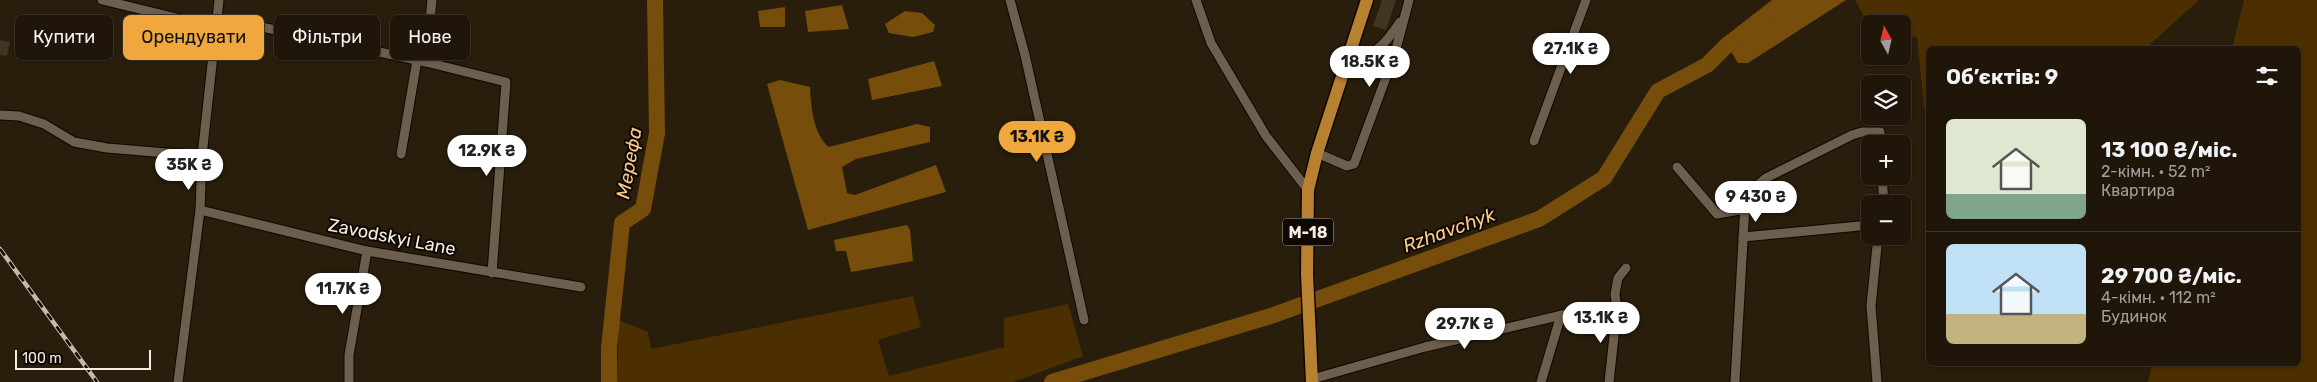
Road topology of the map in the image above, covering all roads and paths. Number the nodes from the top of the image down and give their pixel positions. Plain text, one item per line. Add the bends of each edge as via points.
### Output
1 (102, 0) edge
2 (219, 0) edge
3 (432, 0) edge
4 (1010, 0) edge
5 (1196, 0) edge
6 (1367, 0) edge
7 (1409, 0) edge
8 (1586, 0) edge
9 (164, 15) edge
10 (217, 15) edge
11 (1404, 16) junction
12 (264, 27) edge
13 (390, 54) edge
14 (212, 60) edge
15 (417, 60) joint
16 (426, 62) junction
17 (1345, 65) junction
18 (0, 115) edge
19 (1880, 135) edge
20 (1534, 141) dead end
21 (1317, 153) junction
22 (401, 154) dead end
23 (202, 156) junction
24 (1677, 167) dead end
25 (1308, 190) junction
26 (1745, 209) junction
27 (200, 210) junction
28 (1861, 226) edge
29 (1743, 237) junction
30 (1877, 245) edge
31 (367, 251) junction
32 (1626, 268) dead end
33 (492, 273) junction
34 (581, 287) dead end
35 (1616, 309) junction
36 (1561, 315) junction
37 (1084, 320) dead end
38 (1312, 381) edge
39 (178, 382) edge
40 (349, 382) edge
41 (1541, 382) edge
42 (1609, 382) edge
43 (1735, 382) edge
44 (1877, 382) edge

1 - 9 street
2 - 10 street
3 - 16 street
4 - 37 street
5 - 25 street via 1211,43 1266,136
6 - 17 highway, М-18
7 - 11 street
8 - 20 street
11 - 17 street via 1385,44 1365,58
11 - 21 street via 1395,53 1354,164 1348,166
12 - 13 street
14 - 23 street
15 - 16 street
15 - 22 street
16 - 33 street via 506,82
17 - 21 highway, М-18
18 - 23 street via 19,116 44,124 74,142
19 - 26 street via 1880,132 1852,135 1766,178 1751,191
21 - 25 highway, М-18
23 - 27 street
24 - 26 street via 1717,214
25 - 38 highway, М-18 via 1307,274
26 - 29 street
27 - 31 street, Zavodskyi Lane
27 - 39 street
28 - 29 street
29 - 43 street
30 - 44 street via 1871,306
31 - 33 street, Zavodskyi Lane
31 - 40 street via 349,355
32 - 35 street via 1618,278
33 - 34 street, Zavodskyi Lane
35 - 36 street
35 - 42 street
36 - 38 street via 1425,348
36 - 41 street

